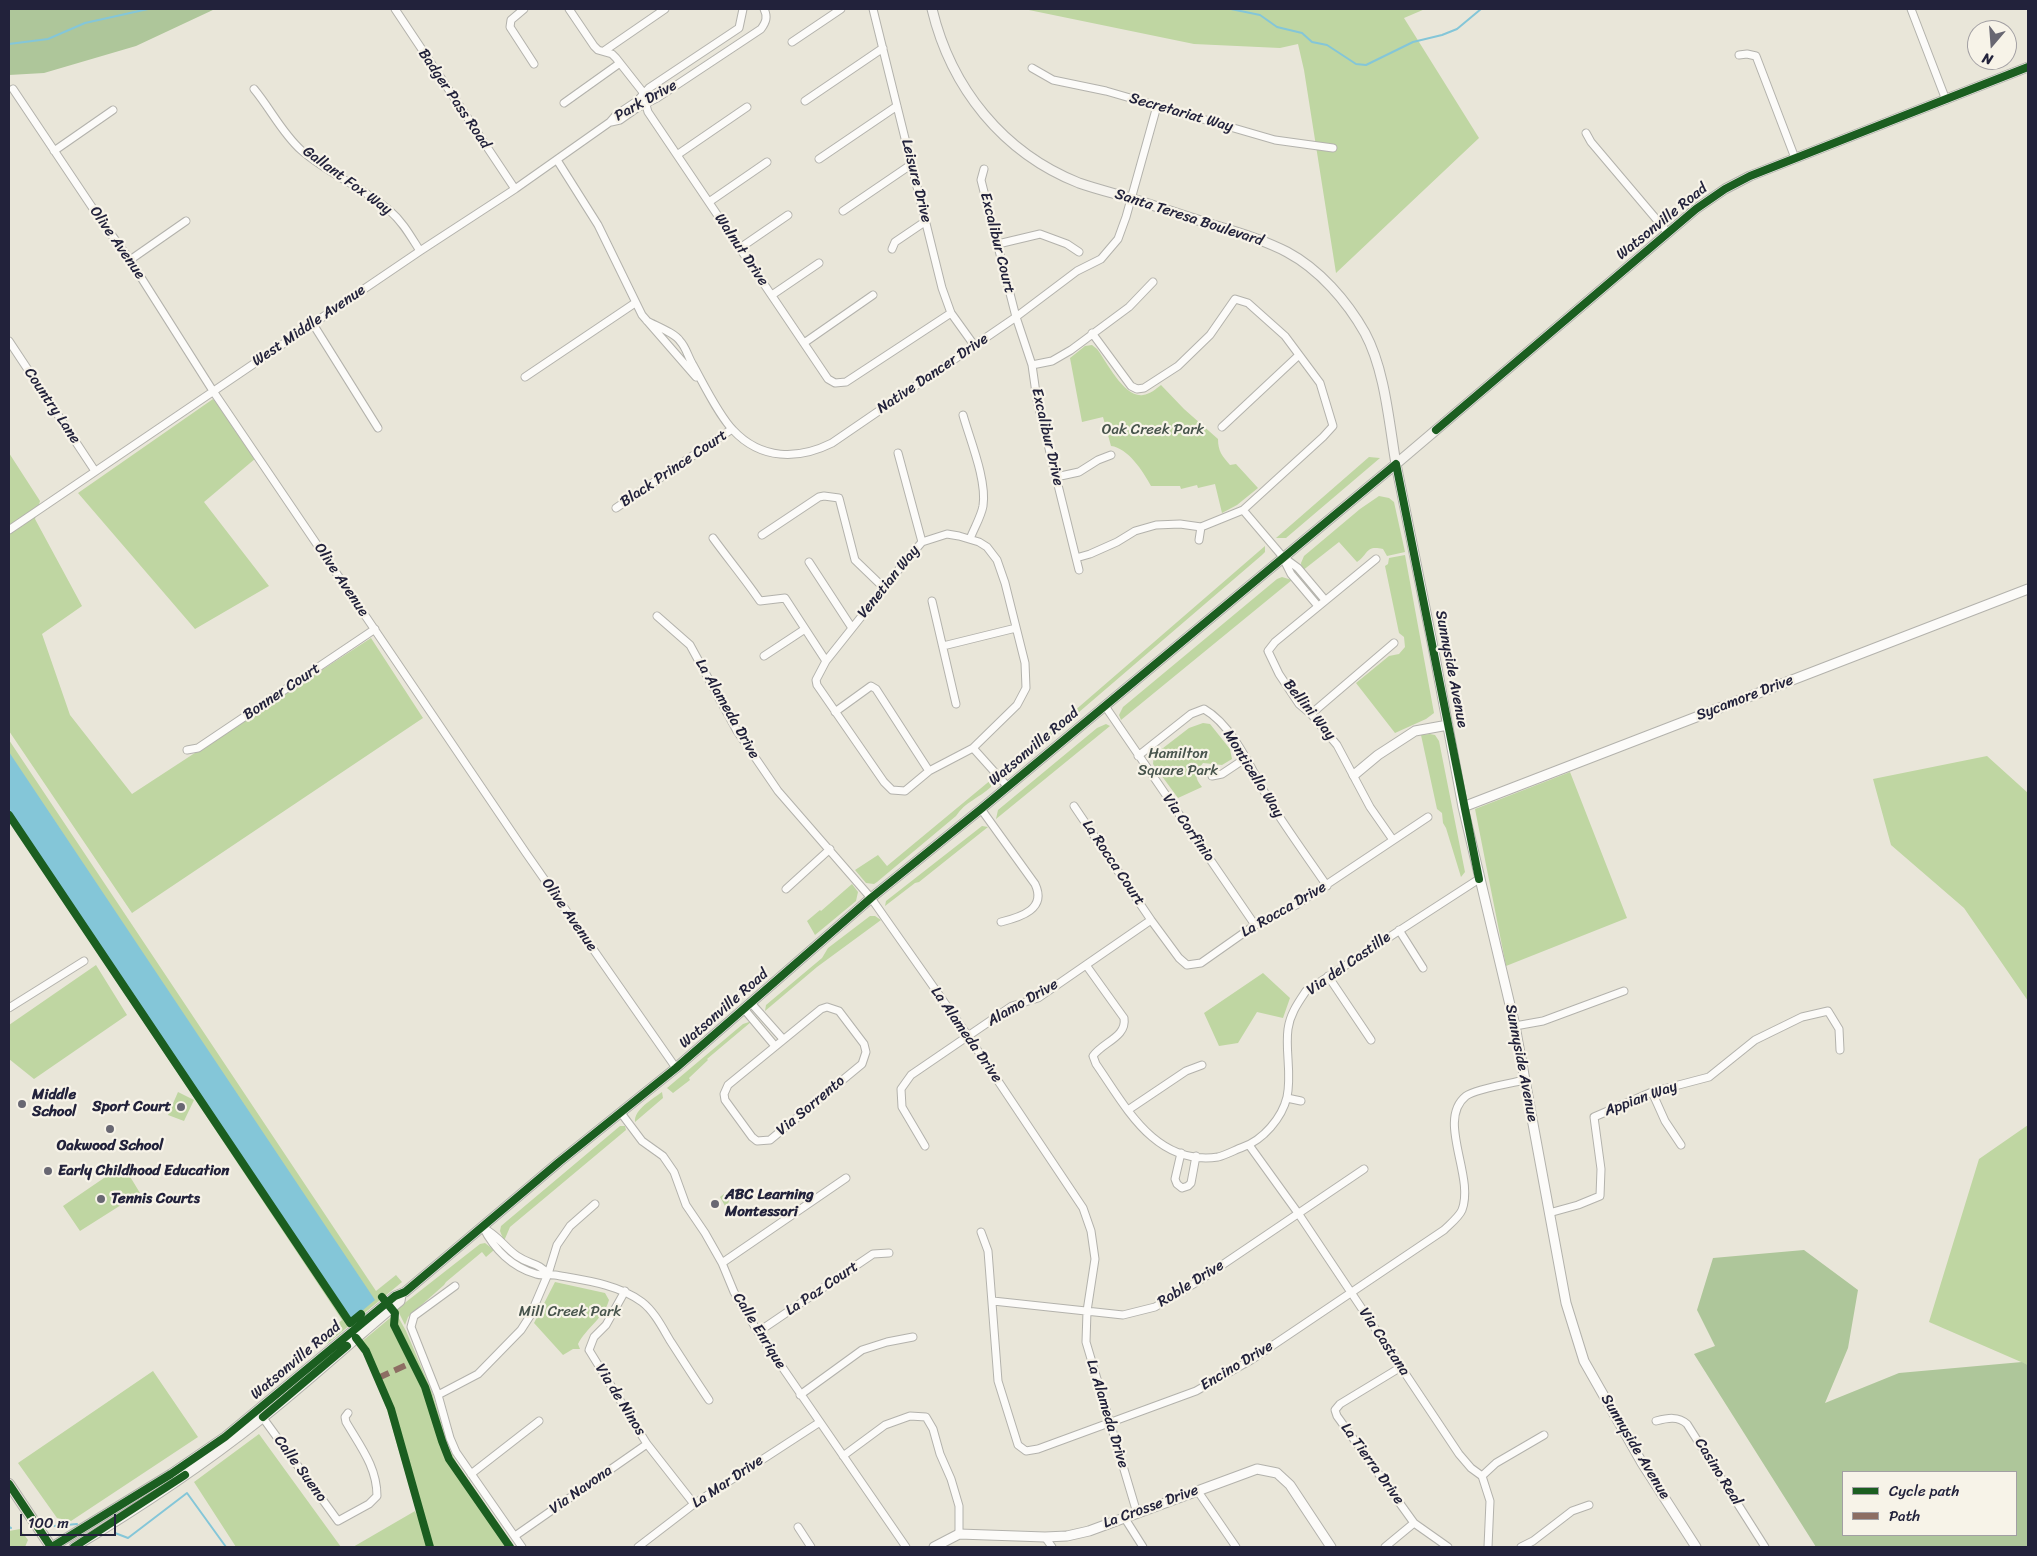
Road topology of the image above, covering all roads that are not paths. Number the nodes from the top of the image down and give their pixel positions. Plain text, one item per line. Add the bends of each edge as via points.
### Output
1 (394, 9) edge
2 (524, 9) edge
3 (569, 9) edge
4 (665, 9) edge
5 (743, 9) edge
6 (764, 9) edge
7 (841, 9) edge
8 (873, 9) edge
9 (932, 9) edge
10 (1911, 9) edge
11 (792, 42) dead end
12 (883, 48) junction
13 (604, 51) junction
14 (1739, 55) dead end
15 (620, 63) junction
16 (534, 64) dead end
17 (2028, 67) edge
18 (1032, 68) dead end
19 (13, 89) dead end
20 (254, 89) dead end
21 (643, 95) junction
22 (1946, 100) junction
23 (805, 101) dead end
24 (564, 102) dead end
25 (646, 104) junction
26 (897, 106) junction
27 (1157, 106) junction
28 (747, 107) dead end
29 (113, 110) dead end
30 (610, 122) junction
31 (1586, 133) dead end
32 (1333, 148) dead end
33 (54, 151) junction
34 (677, 155) junction
35 (1794, 158) junction
36 (819, 159) dead end
37 (557, 160) junction
38 (767, 162) dead end
39 (912, 164) junction
40 (984, 169) dead end
41 (515, 189) junction
42 (1132, 199) junction
43 (709, 202) junction
44 (843, 211) dead end
45 (788, 215) dead end
46 (186, 221) dead end
47 (926, 221) junction
48 (1668, 233) junction
49 (998, 244) junction
50 (740, 248) junction
51 (892, 249) dead end
52 (420, 251) junction
53 (1079, 252) dead end
54 (130, 260) junction
55 (819, 263) dead end
56 (1153, 282) dead end
57 (772, 295) junction
58 (873, 295) dead end
59 (635, 303) junction
60 (951, 313) junction
61 (1016, 317) junction
62 (647, 321) junction
63 (313, 324) junction
64 (1092, 333) junction
65 (9, 341) edge
66 (804, 343) junction
67 (974, 345) junction
68 (1299, 355) junction
69 (1032, 365) junction
70 (525, 377) dead end
71 (213, 391) junction
72 (710, 394) junction
73 (963, 415) dead end
74 (1222, 427) dead end
75 (378, 428) dead end
76 (732, 429) junction
77 (898, 453) dead end
78 (1111, 455) dead end
79 (1396, 464) junction
80 (95, 471) junction
81 (1056, 476) junction
82 (616, 508) dead end
83 (1243, 510) junction
84 (1201, 527) junction
85 (9, 530) edge
86 (762, 535) dead end
87 (713, 538) dead end
88 (970, 539) junction
89 (1199, 540) dead end
90 (922, 542) junction
91 (1283, 557) junction
92 (1076, 558) junction
93 (1376, 559) dead end
94 (809, 562) dead end
95 (1079, 570) dead end
96 (883, 587) junction
97 (2028, 589) edge
98 (1325, 600) junction
99 (932, 602) dead end
100 (1318, 606) junction
101 (657, 616) dead end
102 (852, 628) junction
103 (1016, 628) junction
104 (375, 629) junction
105 (805, 629) junction
106 (1394, 643) dead end
107 (943, 646) junction
108 (764, 656) dead end
109 (826, 661) junction
110 (956, 704) dead end
111 (1105, 706) junction
112 (835, 712) junction
113 (1311, 714) junction
114 (1448, 725) junction
115 (973, 748) junction
116 (187, 750) dead end
117 (1138, 756) junction
118 (1246, 758) junction
119 (928, 771) junction
120 (1354, 775) junction
121 (1212, 776) dead end
122 (1008, 787) junction
123 (1074, 806) dead end
124 (1463, 807) junction
125 (981, 809) junction
126 (1428, 817) dead end
127 (1393, 840) junction
128 (830, 849) junction
129 (1479, 879) junction
130 (1327, 886) junction
131 (786, 889) dead end
132 (871, 898) junction
133 (1151, 920) junction
134 (1001, 922) dead end
135 (1255, 926) junction
136 (1399, 930) junction
137 (84, 961) dead end
138 (1086, 965) junction
139 (1423, 968) dead end
140 (1328, 976) junction
141 (1624, 991) dead end
142 (748, 1006) junction
143 (9, 1008) edge
144 (1515, 1026) junction
145 (968, 1036) junction
146 (783, 1039) junction
147 (1371, 1040) dead end
148 (775, 1046) junction
149 (1840, 1050) dead end
150 (1202, 1065) dead end
151 (676, 1068) junction
152 (1525, 1080) junction
153 (1652, 1092) junction
154 (1287, 1098) junction
155 (1301, 1101) dead end
156 (1128, 1110) junction
157 (621, 1113) junction
158 (1248, 1145) junction
159 (1681, 1145) dead end
160 (926, 1146) dead end
161 (1180, 1153) junction
162 (1196, 1156) junction
163 (1364, 1169) dead end
164 (846, 1178) dead end
165 (595, 1204) dead end
166 (1298, 1213) junction
167 (1549, 1213) junction
168 (483, 1228) junction
169 (981, 1232) dead end
170 (889, 1253) dead end
171 (722, 1263) junction
172 (548, 1274) junction
173 (455, 1286) dead end
174 (625, 1291) junction
175 (1350, 1292) junction
176 (993, 1301) junction
177 (1087, 1311) junction
178 (360, 1330) junction
179 (758, 1332) junction
180 (913, 1337) dead end
181 (1401, 1367) junction
182 (438, 1395) junction
183 (800, 1395) junction
184 (708, 1400) dead end
185 (348, 1413) dead end
186 (263, 1418) junction
187 (1656, 1420) dead end
188 (539, 1421) dead end
189 (820, 1422) junction
190 (1110, 1422) junction
191 (1544, 1435) dead end
192 (646, 1444) junction
193 (843, 1456) junction
194 (471, 1474) junction
195 (1482, 1476) junction
196 (9, 1484) edge
197 (1197, 1490) junction
198 (694, 1504) junction
199 (1589, 1505) dead end
200 (1137, 1513) junction
201 (1124, 1518) junction
202 (1414, 1523) junction
203 (798, 1527) dead end
204 (959, 1534) junction
205 (515, 1536) junction
206 (1045, 1537) junction
207 (51, 1547) edge
208 (74, 1547) edge
209 (522, 1547) edge
210 (638, 1547) edge
211 (811, 1547) edge
212 (906, 1547) edge
213 (934, 1547) edge
214 (1052, 1547) edge
215 (1143, 1547) edge
216 (1236, 1547) edge
217 (1332, 1547) edge
218 (1385, 1547) edge
219 (1448, 1547) edge
220 (1488, 1547) edge
221 (1521, 1547) edge
222 (1696, 1547) edge
223 (1765, 1547) edge

1 - 41 street, Badger Pass Road
2 - 16 street via 511,20 510,27
3 - 13 street, Walnut Drive via 594,46
4 - 13 street
5 - 21 street, Park Drive via 739,28
6 - 25 street, Park Drive via 767,17 761,29
7 - 11 street
8 - 12 street, Leisure Drive
9 - 42 main road, Santa Teresa Boulevard via 946,56 960,81 1004,136 1049,169 1080,183
10 - 22 street
12 - 23 street
12 - 26 street, Leisure Drive
13 - 15 street, Walnut Drive
14 - 35 street via 1756,56
15 - 21 street, Walnut Drive
15 - 24 street
17 - 22 main road, Watsonville Road
18 - 27 street, Secretariat Way via 1053,80
19 - 33 street, Olive Avenue
20 - 52 street, Gallant Fox Way via 300,149 391,212
21 - 25 street, Walnut Drive
21 - 30 street, Park Drive
22 - 35 main road, Watsonville Road
25 - 30 street, Park Drive via 620,120
25 - 34 street, Walnut Drive
26 - 36 street
26 - 39 street, Leisure Drive
27 - 32 street, Secretariat Way via 1275,140
27 - 42 street, Native Dancer Drive
28 - 34 street
29 - 33 street
30 - 37 street, West Middle Avenue
31 - 48 street
33 - 54 street, Olive Avenue
34 - 43 street, Walnut Drive
35 - 48 main road, Watsonville Road via 1725,189
37 - 41 street, West Middle Avenue
37 - 59 street, Native Dancer Drive via 598,226
38 - 43 street
39 - 44 street
39 - 47 street, Leisure Drive
40 - 49 street, Excalibur Court via 981,180
41 - 52 street, West Middle Avenue
42 - 61 street, Native Dancer Drive via 1118,238 1101,259 1077,271
42 - 79 main road, Santa Teresa Boulevard via 1243,234 1288,252 1321,276 1348,307 1374,354
43 - 50 street, Walnut Drive
45 - 50 street
46 - 54 street
47 - 51 street via 896,242
47 - 60 street, Leisure Drive
48 - 79 main road, Watsonville Road
49 - 53 street via 1040,234
49 - 61 street, Excalibur Court
50 - 57 street, Walnut Drive
52 - 63 street, West Middle Avenue
54 - 71 street, Olive Avenue
55 - 57 street
56 - 64 street via 1130,306
57 - 66 street, Walnut Drive
58 - 66 street
59 - 62 street, Native Dancer Drive
59 - 70 street
60 - 66 street, Walnut Drive via 846,382 835,383 828,378
60 - 67 street, Leisure Drive
61 - 67 street, Native Dancer Drive
61 - 69 street, Excalibur Drive
62 - 72 street, Native Dancer Drive
62 - 72 street, Native Dancer Drive via 682,342
63 - 71 street, West Middle Avenue
63 - 75 street
64 - 68 street via 1131,386 1141,389 1178,366 1210,335 1235,299 1248,303 1285,336
64 - 69 street via 1052,361
65 - 80 street, Country Lane
67 - 76 street, Native Dancer Drive via 816,451 798,456 778,454 761,449
68 - 74 street
68 - 83 street via 1320,383 1333,426
69 - 81 street, Excalibur Drive via 1037,400
71 - 80 street, West Middle Avenue
71 - 104 street, Olive Avenue
72 - 76 street, Native Dancer Drive
73 - 88 street via 982,482 983,499
76 - 82 street, Black Prince Court
77 - 90 street
78 - 81 street via 1079,472
79 - 91 main road, Watsonville Road
79 - 114 street, Sunnyside Avenue
80 - 85 street, West Middle Avenue
81 - 92 street, Excalibur Drive
83 - 84 street
83 - 91 street
84 - 89 street
84 - 92 street via 1156,525
86 - 96 street via 818,497 839,498 854,560
87 - 105 street via 732,565 740,570 760,601 785,598
88 - 90 street, Venetian Way via 947,534
88 - 103 street, Venetian Way via 987,547 997,560
90 - 96 street, Venetian Way
91 - 98 street via 1298,568
91 - 100 street via 1291,574
91 - 111 main road, Watsonville Road
92 - 95 street, Excalibur Drive
93 - 98 street, Bellini Way
94 - 102 street
96 - 102 street, Venetian Way
97 - 124 street, Sycamore Drive
98 - 100 street, Bellini Way
99 - 107 street
100 - 113 street, Bellini Way via 1268,651 1299,704
101 - 128 street, La Alameda Drive via 690,645 737,732 773,783
102 - 109 street, Venetian Way
103 - 107 street
103 - 115 street, Venetian Way via 1025,663 1026,688 1017,705
104 - 116 street, Bonner Court via 198,748
104 - 151 street, Olive Avenue
105 - 108 street
105 - 109 street
106 - 113 street
107 - 110 street
109 - 112 street, Venetian Way via 816,680
111 - 117 street, Via Corfinio
111 - 122 main road, Watsonville Road
112 - 119 street, Venetian Way via 892,790 905,791
112 - 119 street via 871,686 876,689
113 - 120 street, Bellini Way via 1337,745
114 - 120 street via 1415,731
114 - 124 street, Sunnyside Avenue
115 - 119 street, Venetian Way
115 - 122 street
117 - 118 street, Monticello Way via 1191,714 1204,709 1216,716
117 - 135 street, Via Corfinio
118 - 121 street via 1222,774
118 - 130 street, Monticello Way via 1270,803
120 - 127 street, Bellini Way via 1370,807
122 - 125 main road, Watsonville Road
123 - 133 street, La Rocca Court
124 - 129 street, Sunnyside Avenue
125 - 132 main road, Watsonville Road
125 - 134 street via 1039,894 1038,903 1027,912
126 - 127 street, La Rocca Drive
127 - 130 street, La Rocca Drive
128 - 131 street
128 - 132 street, La Alameda Drive
129 - 136 street, Via del Castille
129 - 144 street, Sunnyside Avenue
130 - 135 street, La Rocca Drive
132 - 142 main road, Watsonville Road
132 - 145 street, La Alameda Drive
133 - 135 street, La Rocca Drive via 1187,965 1201,963
133 - 138 street, Alamo Drive
136 - 139 street
136 - 140 street, Via del Castille
137 - 143 street
138 - 145 street, Alamo Drive via 1038,998 1012,1006
138 - 156 street, Via del Castille via 1124,1018 1122,1032 1093,1056
140 - 147 street
140 - 154 street, Via del Castille via 1306,991 1295,1007 1288,1029
141 - 144 street via 1543,1021
142 - 146 street
142 - 148 street
142 - 151 main road, Watsonville Road
144 - 152 street, Sunnyside Avenue
145 - 160 street, Alamo Drive via 911,1075 901,1089 902,1107
145 - 177 street, La Alameda Drive via 1083,1208 1091,1231 1095,1259
146 - 148 street, Via Sorrento
146 - 148 street, Via Sorrento via 827,1007 839,1011 864,1044 866,1052 862,1064 770,1140 757,1141 725,1100 724,1094 728,1085
149 - 153 street, Appian Way via 1840,1029 1828,1011 1802,1017 1755,1040 1709,1077
150 - 156 street via 1186,1071
151 - 157 main road, Watsonville Road
152 - 167 street, Sunnyside Avenue
152 - 175 street, Encino Drive via 1466,1096 1455,1112 1454,1138 1465,1190 1461,1211 1444,1230
153 - 159 street via 1665,1121
153 - 167 street, Appian Way via 1594,1117 1601,1170 1600,1196
154 - 155 street
154 - 158 street, Via del Castille via 1268,1130
156 - 161 street, Via del Castille via 1144,1131 1162,1145
157 - 168 main road, Watsonville Road
157 - 171 street, Calle Enrique via 642,1141 663,1156 674,1172 686,1205
158 - 162 street, Via del Castille via 1219,1157
158 - 166 street, Via Castana
161 - 162 street, Via del Castille
161 - 162 street via 1175,1179 1182,1188 1191,1183
163 - 166 street, Roble Drive
164 - 171 street
165 - 172 street via 570,1226 557,1245
166 - 175 street, Via Castana
166 - 177 street, Roble Drive via 1155,1307 1123,1315
167 - 222 street, Sunnyside Avenue via 1566,1303 1584,1361
168 - 172 street via 496,1234 516,1256 541,1266
168 - 178 main road, Watsonville Road via 401,1295 400,1301 384,1309
169 - 176 street, Encino Drive via 988,1251
170 - 179 street, La Paz Court via 873,1254
171 - 179 street, Calle Enrique via 734,1292
172 - 174 street
172 - 182 street via 521,1330 478,1374
173 - 182 street via 414,1316 411,1326
174 - 184 street via 655,1316
174 - 192 street, Via de Ninos via 606,1325 594,1337 589,1350
175 - 181 street, Via Castana
175 - 190 street, Encino Drive via 1251,1360 1196,1391
176 - 177 street, Roble Drive
176 - 190 street, Encino Drive via 998,1381 1018,1445 1026,1451 1038,1449
177 - 190 street, La Alameda Drive via 1086,1342
178 - 186 main road, Watsonville Road
178 - 207 main road, Watsonville Road via 206,1451
179 - 183 street, Calle Enrique
180 - 183 street via 862,1350
181 - 195 street, Via Castana via 1458,1454
181 - 202 street, La Tierra Drive via 1335,1410
182 - 194 street via 453,1445
183 - 189 street, Calle Enrique
185 - 186 street, Calle Sueno via 346,1422 366,1454 377,1486 376,1496 369,1504 338,1520
186 - 208 main road, Watsonville Road via 189,1473
187 - 223 street, Casino Real via 1670,1417 1688,1424
188 - 194 street
189 - 193 street, Calle Enrique
189 - 198 street, La Mar Drive
190 - 200 street, La Alameda Drive
191 - 195 street via 1496,1463
192 - 198 street, Via de Ninos
192 - 205 street, Via Navona
193 - 204 street via 886,1425 910,1416 926,1417 959,1506
193 - 212 street, Calle Enrique
194 - 205 street
195 - 220 street via 1490,1500
196 - 207 main road
197 - 200 street, La Crosse Drive
197 - 216 street
197 - 217 street, La Crosse Drive via 1257,1469 1277,1473 1290,1485
198 - 210 street, La Mar Drive
199 - 221 street via 1572,1511
200 - 201 street, La Crosse Drive
201 - 206 street, La Crosse Drive via 1089,1531
201 - 215 street
202 - 218 street
202 - 219 street, La Tierra Drive
203 - 211 street
204 - 206 street, La Crosse Drive
204 - 213 street, La Crosse Drive
205 - 209 street
206 - 214 street

